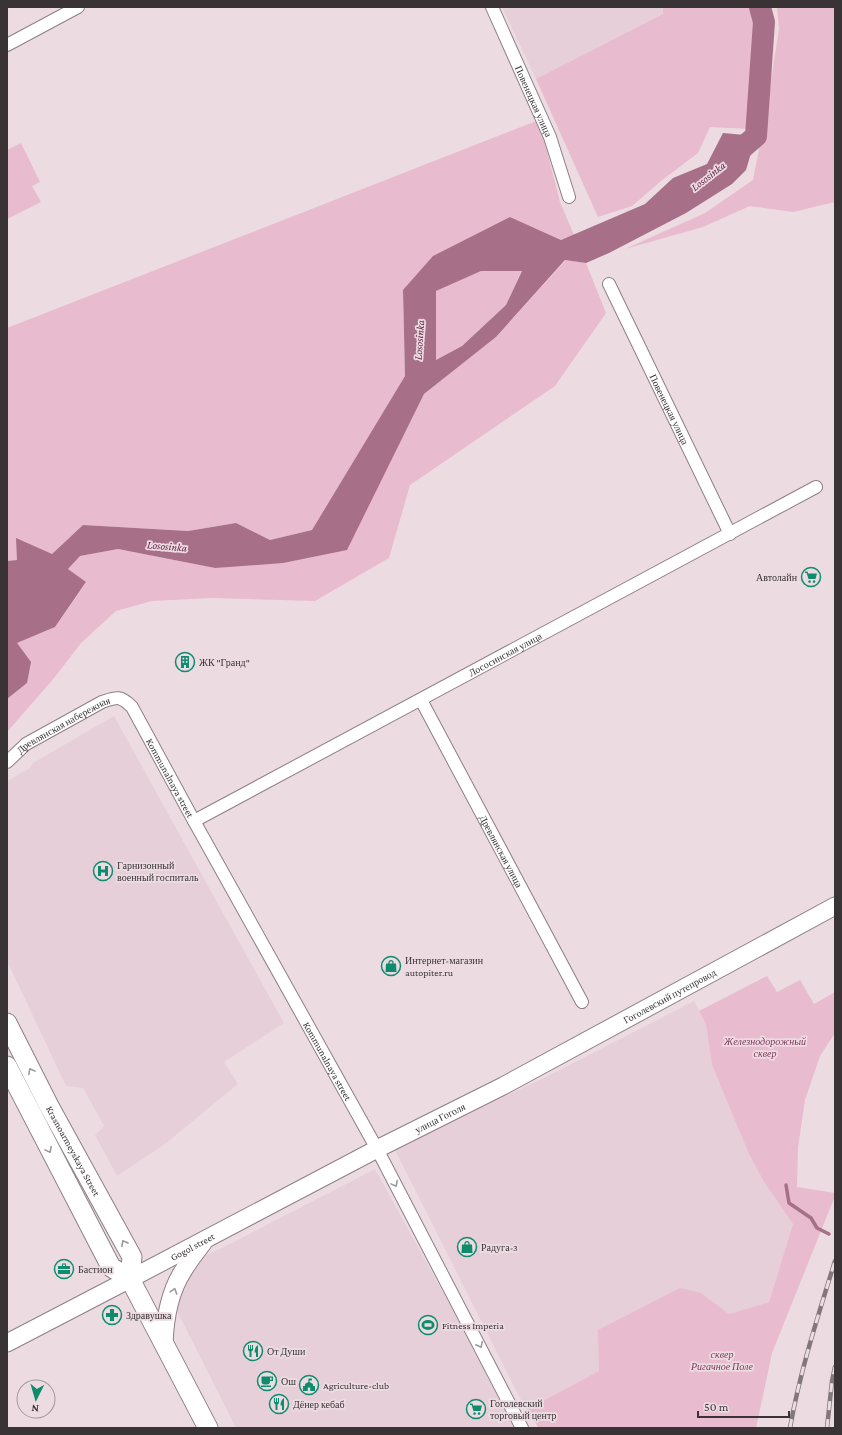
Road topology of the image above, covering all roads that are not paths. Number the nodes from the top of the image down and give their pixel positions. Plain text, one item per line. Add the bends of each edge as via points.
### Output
1 (78, 7) edge
2 (492, 7) edge
3 (7, 45) edge
4 (569, 197) dead end
5 (610, 284) dead end
6 (816, 487) dead end
7 (730, 534) junction
8 (124, 699) joint
9 (421, 700) junction
10 (7, 762) edge
11 (194, 822) junction
12 (835, 906) edge
13 (582, 1002) dead end
14 (7, 1023) edge
15 (7, 1066) edge
16 (503, 1086) joint
17 (377, 1149) junction
18 (205, 1239) junction
19 (130, 1279) junction
20 (7, 1343) edge
21 (164, 1343) junction
22 (208, 1428) edge
23 (522, 1428) edge

1 - 3 street
2 - 4 street, Повенецкая улица via 550,137
5 - 7 street, Повенецкая улица
6 - 7 street, Лососинская улица
7 - 9 street, Лососинская улица
8 - 10 street, Древлянская набережная via 115,698 102,702 26,744
8 - 11 street, Kommunalnaya street via 132,707
9 - 11 street, Лососинская улица
9 - 13 street, Древлянская улица
11 - 17 street, Kommunalnaya street
12 - 16 main road, Гоголевский путепровод
19 -> 14 main road, Krasnoarmeyskaya Street via 132,1257 49,1106
15 -> 19 main road, Krasnoarmeyskaya Street via 111,1267
16 - 17 main road, улица Гоголя
17 - 18 main road, Gogol street
17 -> 23 street, Kommunalnaya street
18 - 19 main road, Gogol street
21 -> 18 main road via 164,1325 174,1288
19 - 20 main road, Gogol street
19 - 21 main road, Krasnoarmeyskaya Street
21 - 22 main road, Krasnoarmeyskaya Street

